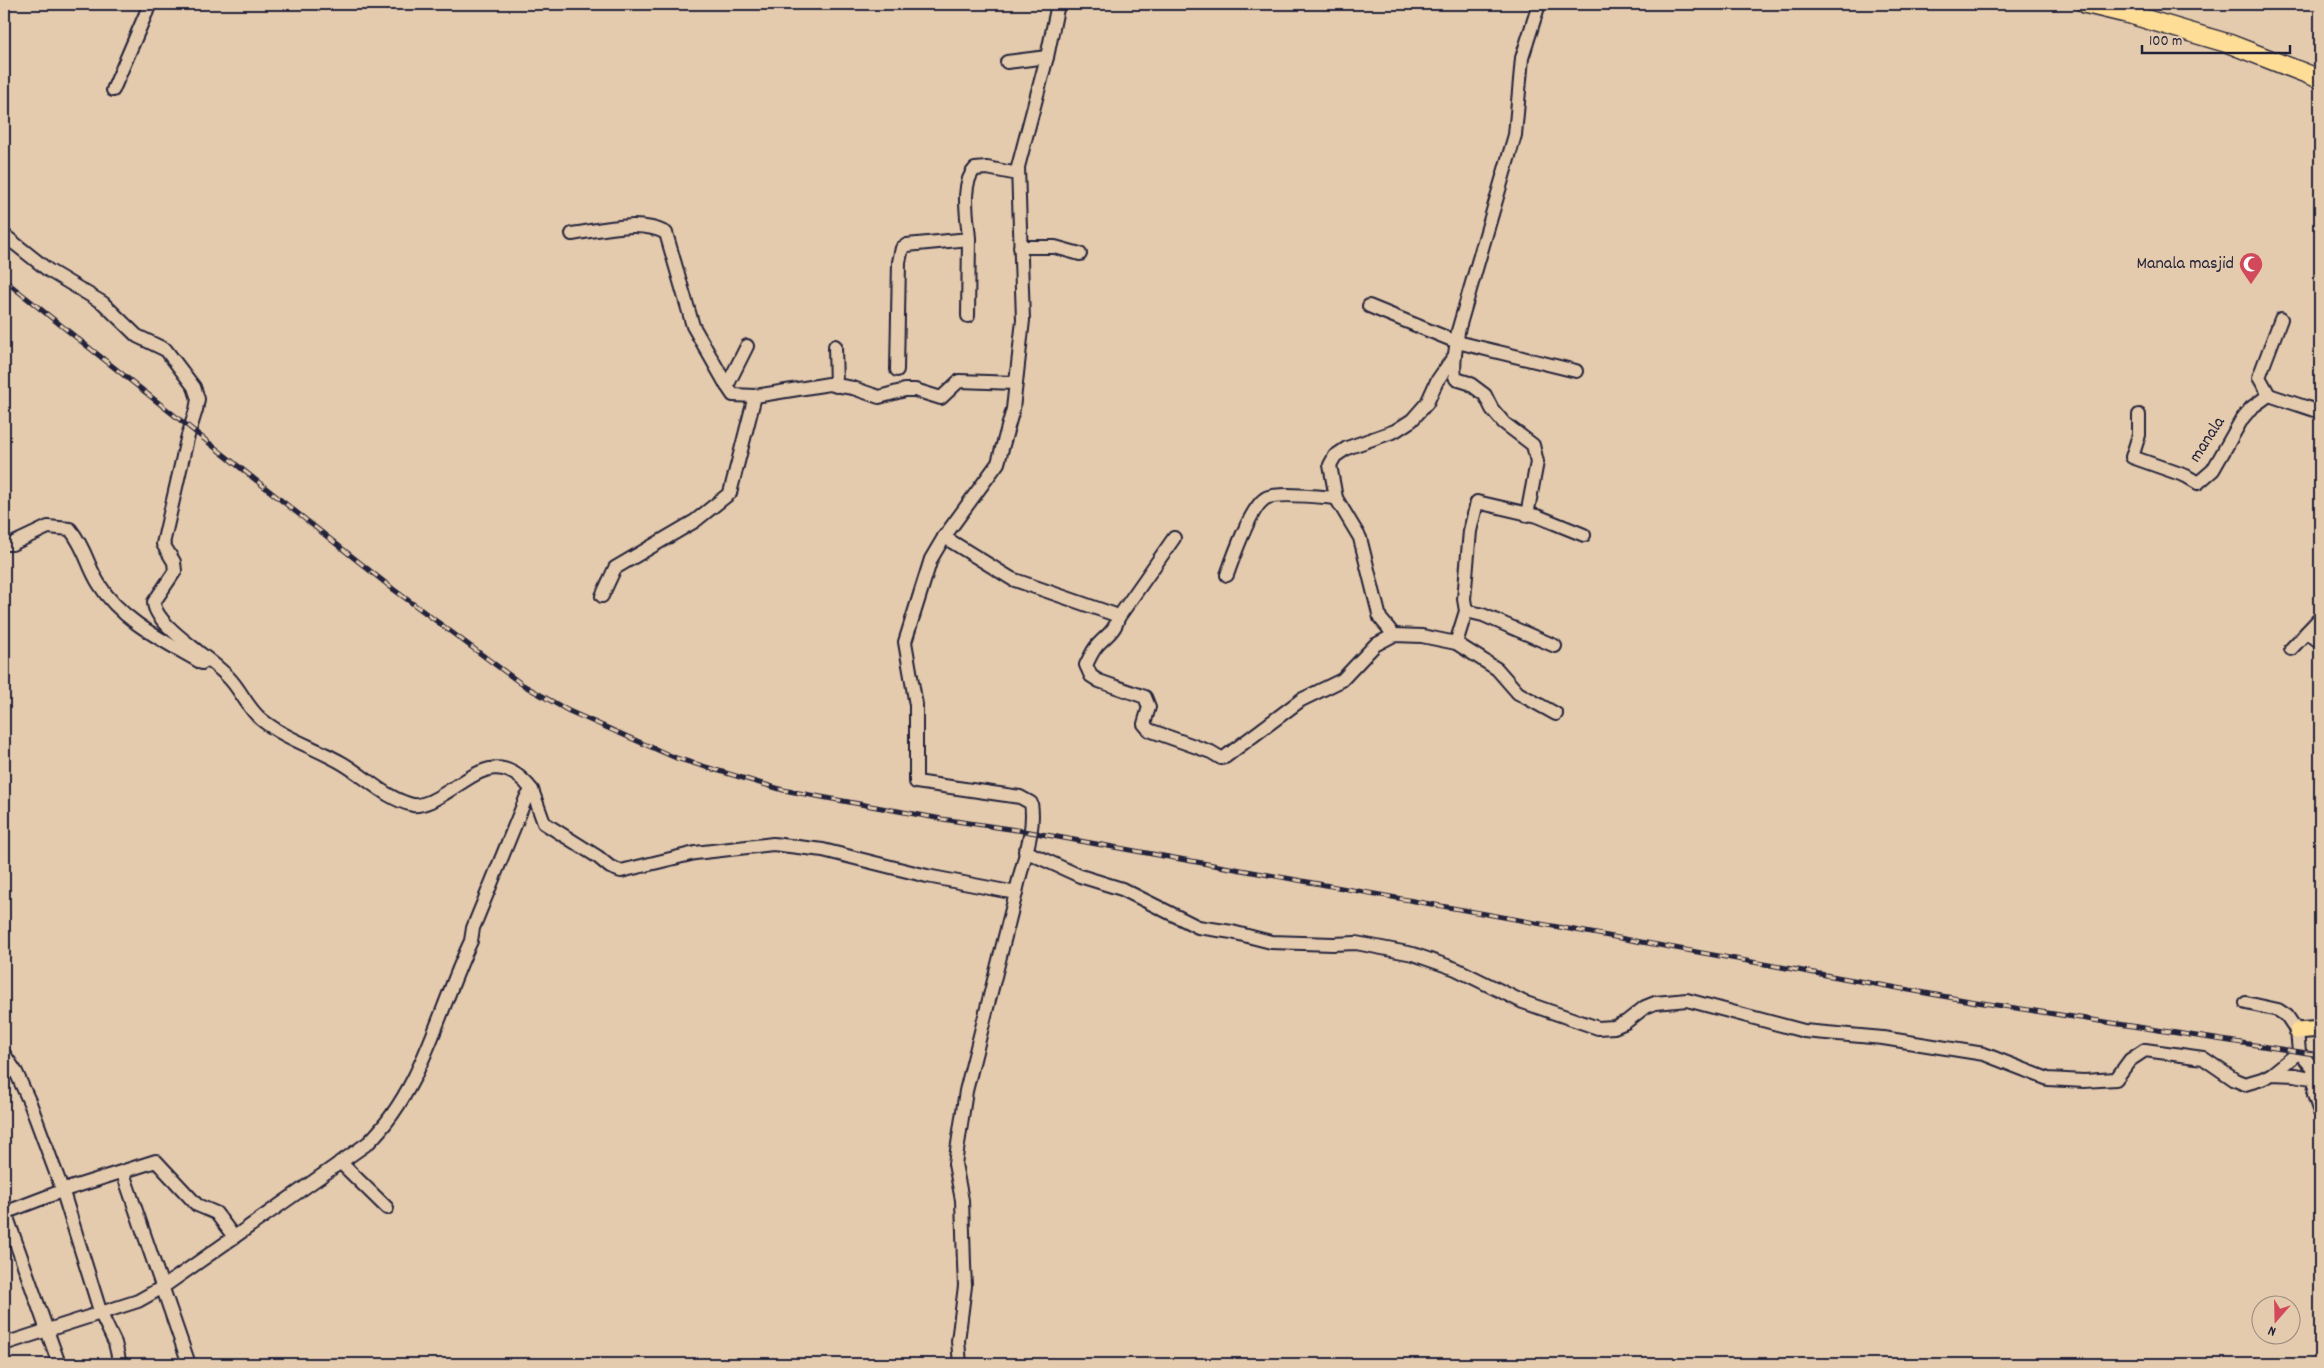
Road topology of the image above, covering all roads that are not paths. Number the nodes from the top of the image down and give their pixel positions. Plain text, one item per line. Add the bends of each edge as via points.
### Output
1 (150, 4) edge
2 (1058, 4) edge
3 (1539, 4) edge
4 (2086, 4) edge
5 (2136, 4) edge
6 (1047, 57) junction
7 (1007, 62) dead end
8 (2320, 69) edge
9 (2320, 79) edge
10 (113, 90) dead end
11 (1018, 174) junction
12 (572, 234) dead end
13 (4, 235) edge
14 (970, 239) junction
15 (1020, 247) junction
16 (1080, 254) dead end
17 (1369, 306) dead end
18 (968, 316) dead end
19 (2281, 319) dead end
20 (747, 346) dead end
21 (835, 346) dead end
22 (1457, 347) junction
23 (897, 370) dead end
24 (1576, 370) dead end
25 (1016, 383) junction
26 (727, 386) junction
27 (836, 386) junction
28 (2269, 395) junction
29 (755, 396) junction
30 (2320, 412) edge
31 (2139, 415) dead end
32 (1336, 498) junction
33 (1526, 515) junction
34 (1584, 535) dead end
35 (944, 537) junction
36 (1174, 538) dead end
37 (4, 541) edge
38 (1227, 575) dead end
39 (602, 596) dead end
40 (1466, 611) junction
41 (1118, 618) junction
42 (2320, 618) edge
43 (2307, 632) junction
44 (1394, 635) junction
45 (1456, 642) junction
46 (2320, 642) edge
47 (1555, 646) dead end
48 (2291, 649) dead end
49 (226, 676) junction
50 (1556, 714) dead end
51 (532, 790) junction
52 (1025, 851) junction
53 (1016, 893) junction
54 (2246, 1003) dead end
55 (2320, 1029) edge
56 (2297, 1031) junction
57 (2300, 1052) junction
58 (4, 1054) edge
59 (2272, 1074) junction
60 (2317, 1086) edge
61 (2320, 1112) edge
62 (340, 1162) junction
63 (124, 1173) junction
64 (63, 1191) junction
65 (387, 1208) dead end
66 (4, 1212) edge
67 (234, 1237) junction
68 (163, 1287) junction
69 (101, 1314) junction
70 (48, 1332) junction
71 (4, 1344) edge
72 (59, 1364) edge
73 (120, 1364) edge
74 (189, 1364) edge
75 (960, 1364) edge

1 - 10 street
2 - 6 street
3 - 22 street via 1522,58 1515,135 1458,331
4 - 9 highway via 2230,44
5 - 8 highway via 2232,34
6 - 7 street
6 - 11 street
11 - 14 street via 987,168 975,169 970,174 967,191
11 - 15 street
12 - 26 street via 615,227 655,227 666,233 693,326
13 - 49 street via 48,270 104,303 137,336 166,350 194,387 198,399 196,410 163,544 174,562 175,571 154,602 154,607 170,628
14 - 18 street
14 - 23 street via 902,248
15 - 16 street via 1055,247
15 - 25 street via 1023,320
17 - 22 street
19 - 28 street via 2259,377
20 - 26 street
21 - 27 street
22 - 24 street
22 - 32 street via 1427,403 1412,420 1335,456 1330,465
22 - 33 street via 1452,371 1456,379 1485,395 1504,423 1533,445 1537,462
25 - 27 street via 959,381 941,398 915,390 879,397
25 - 35 street via 1013,409 998,463
26 - 29 street via 733,395
27 - 29 street via 802,387
28 - 30 street
28 - 31 street, manala via 2242,419 2213,470 2198,483 2132,457 2139,435
29 - 39 street via 730,493 695,521 615,568
32 - 38 street via 1265,498 1240,538
32 - 44 street via 1360,538 1380,618
33 - 34 street via 1537,516
33 - 40 street via 1477,502 1470,531 1464,599
35 - 41 street via 1012,579
35 - 52 street via 932,559 905,642 916,705 916,782 1027,800 1031,803 1032,817
36 - 41 street
37 - 49 street via 12,544 48,527 70,529 80,540 98,584 128,617
40 - 45 street
40 - 47 street
41 - 44 street via 1111,633 1096,647 1086,665 1091,676 1145,697 1150,707 1144,724 1149,730 1221,758 1301,700 1342,680 1374,645
42 - 43 street
43 - 46 street
43 - 48 street
44 - 45 street
45 - 50 street via 1497,670 1518,692
49 - 51 street via 261,720 344,764 386,794 415,806 430,802 474,773 489,768 511,772
51 - 53 street via 544,823 621,871 695,853 781,845 823,850 918,874
51 - 62 street via 403,1100 368,1143
52 - 53 street
52 - 59 street via 1080,876 1122,889 1198,927 1271,942 1356,943 1412,954 1456,969 1523,1002 1598,1028 1626,1022 1655,1003 1687,1000 1804,1031 1883,1038 1984,1054 2048,1079 2116,1079 2130,1060 2145,1050 2203,1058 2244,1084
53 - 75 street via 966,1091 955,1164 962,1200 965,1271 958,1341
54 - 56 street via 2278,1010 2287,1016
55 - 56 main road
56 - 57 street
57 - 59 street
57 - 60 street via 2313,1068
58 - 64 street via 30,1103
59 - 60 street via 2295,1074
60 - 61 street
62 - 65 street
62 - 67 street
63 - 64 street
63 - 67 street via 156,1161 197,1204 216,1213
63 - 68 street
64 - 66 street
64 - 69 street
66 - 70 street
67 - 68 street
68 - 69 street via 138,1301
68 - 74 street
69 - 70 street
69 - 73 street via 115,1343
70 - 71 street
70 - 72 street

